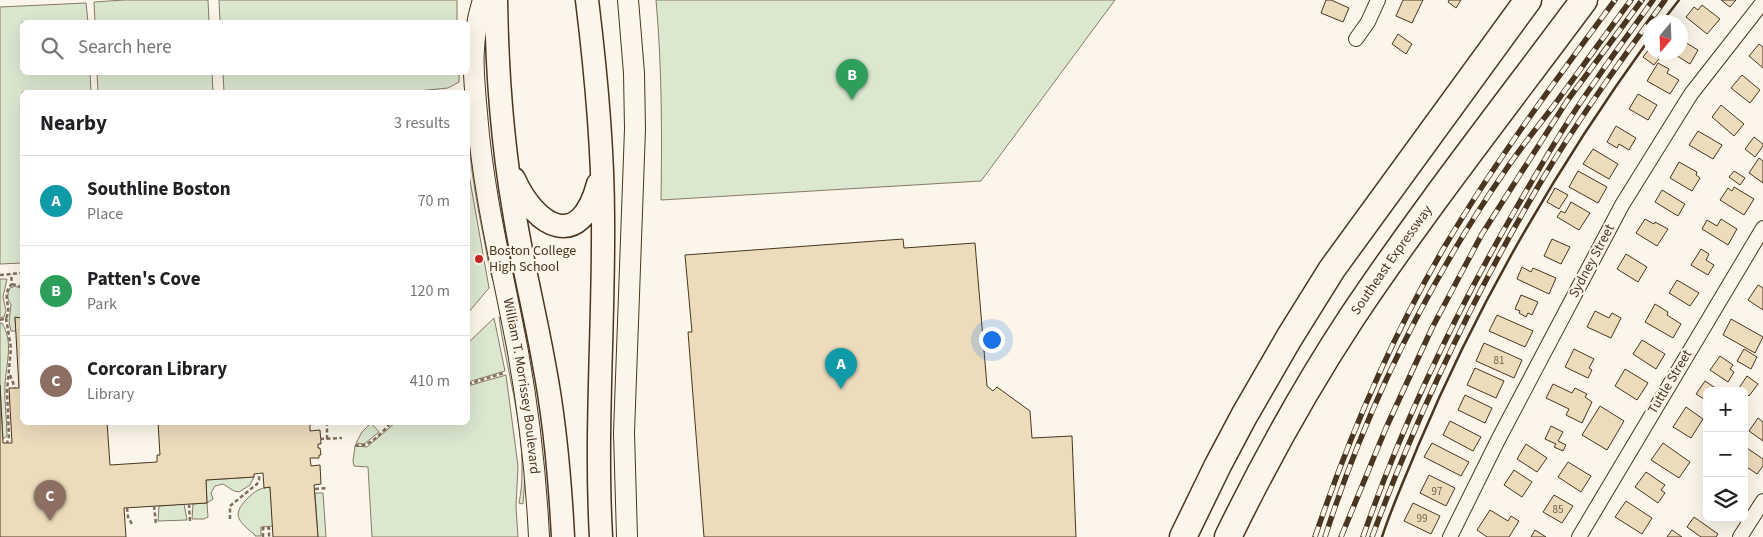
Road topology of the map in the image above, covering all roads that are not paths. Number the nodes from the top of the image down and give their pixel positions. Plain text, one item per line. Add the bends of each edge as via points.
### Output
1 (483, 0) edge
2 (496, 0) edge
3 (587, 0) edge
4 (628, 0) edge
5 (1378, 0) edge
6 (1528, 0) edge
7 (1584, 0) edge
8 (1763, 2) edge
9 (1356, 39) dead end
10 (506, 156) junction
11 (602, 165) junction
12 (1763, 228) edge
13 (1763, 501) edge
14 (1452, 536) edge
15 (539, 537) edge
16 (563, 537) edge
17 (601, 537) edge
18 (627, 537) edge
19 (1183, 537) edge
20 (1228, 537) edge
21 (1579, 537) edge
22 (1740, 537) edge

1 - 15 street, William T. Morrissey Boulevard via 473,49 478,131 490,215 528,414
2 - 10 main road, William T. Morrissey Boulevard
3 - 11 main road via 600,114
4 - 18 street via 634,73 634,129 624,433
5 - 9 street
6 - 19 highway via 1332,269 1244,416
7 - 20 highway, Southeast Expressway via 1352,318 1298,404
8 - 14 street, Sydney Street via 1691,94 1622,204 1498,440
10 - 11 main road via 520,192 535,213 549,223 561,225 573,224 586,213 597,189
10 - 16 main road, William T. Morrissey Boulevard via 518,236 549,391
11 - 17 main road via 598,436
12 - 21 street, Tuttle Street
13 - 22 street

